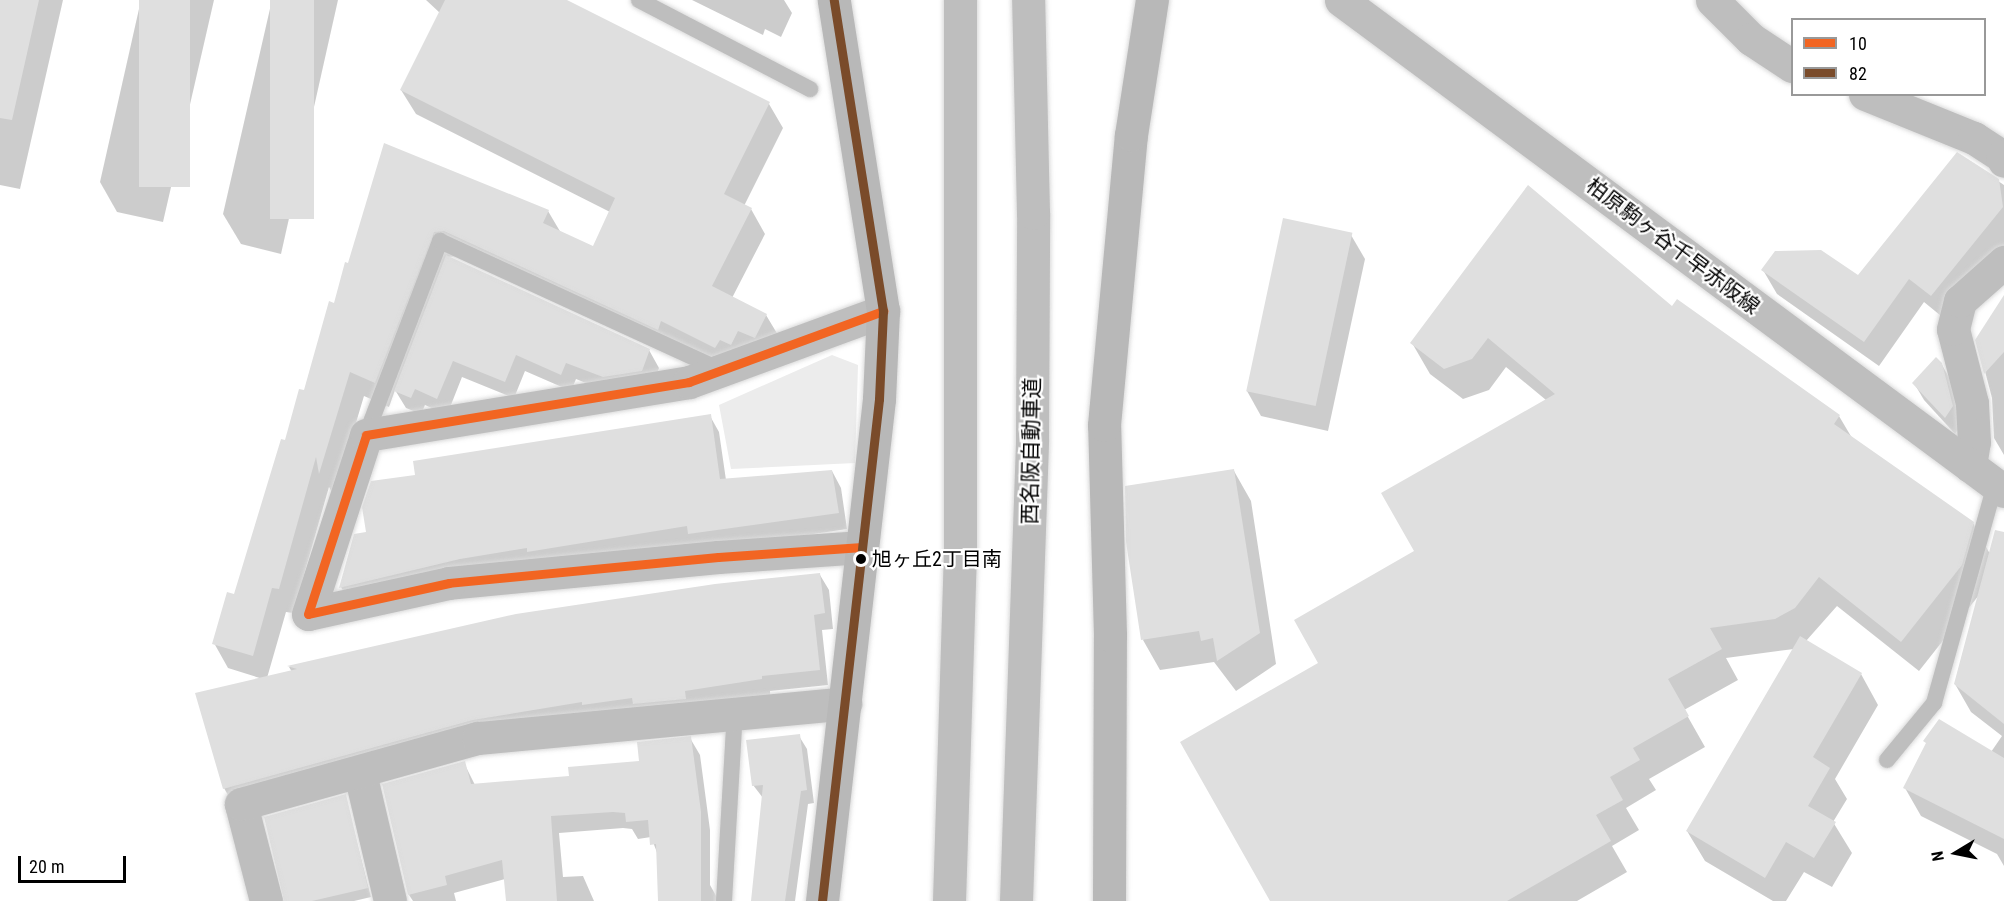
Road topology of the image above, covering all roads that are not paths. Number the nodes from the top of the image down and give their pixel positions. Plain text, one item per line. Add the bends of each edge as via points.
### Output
1 (639, 0) edge
2 (834, 0) edge
3 (960, 0) edge
4 (1028, 0) edge
5 (1152, 0) edge
6 (1341, 0) edge
7 (1712, 0) edge
8 (1791, 65) edge
9 (810, 89) dead end
10 (1870, 96) edge
11 (2004, 161) edge
12 (2004, 262) edge
13 (883, 311) junction
14 (720, 370) junction
15 (366, 435) junction
16 (1990, 481) edge
17 (862, 547) junction
18 (844, 703) junction
19 (735, 712) junction
20 (1887, 760) dead end
21 (360, 773) junction
22 (266, 901) edge
23 (390, 901) edge
24 (724, 901) edge
25 (822, 901) edge
26 (949, 901) edge
27 (1016, 901) edge
28 (1109, 901) edge

1 - 9 lane
2 - 13 street
3 - 26 main road via 960,554
4 - 27 main road, 西名阪自動車道 via 1033,213 1032,438
5 - 28 street via 1131,135 1104,425 1110,634
6 - 16 main road, 柏原駒ヶ谷千早赤阪線
7 - 8 main road via 1751,39
10 - 11 main road via 1974,138
12 - 16 main road via 1960,301 1953,329 1972,403 1974,442
13 - 14 main road
13 - 17 street via 879,399
14 - 15 main road via 689,382
14 - 15 lane via 440,241
15 - 17 main road via 308,614 449,583 718,556
16 - 20 lane via 1934,703
17 - 18 street
18 - 19 main road
18 - 25 street
19 - 21 main road via 478,738
19 - 24 lane
21 - 22 main road via 241,804
21 - 23 main road

